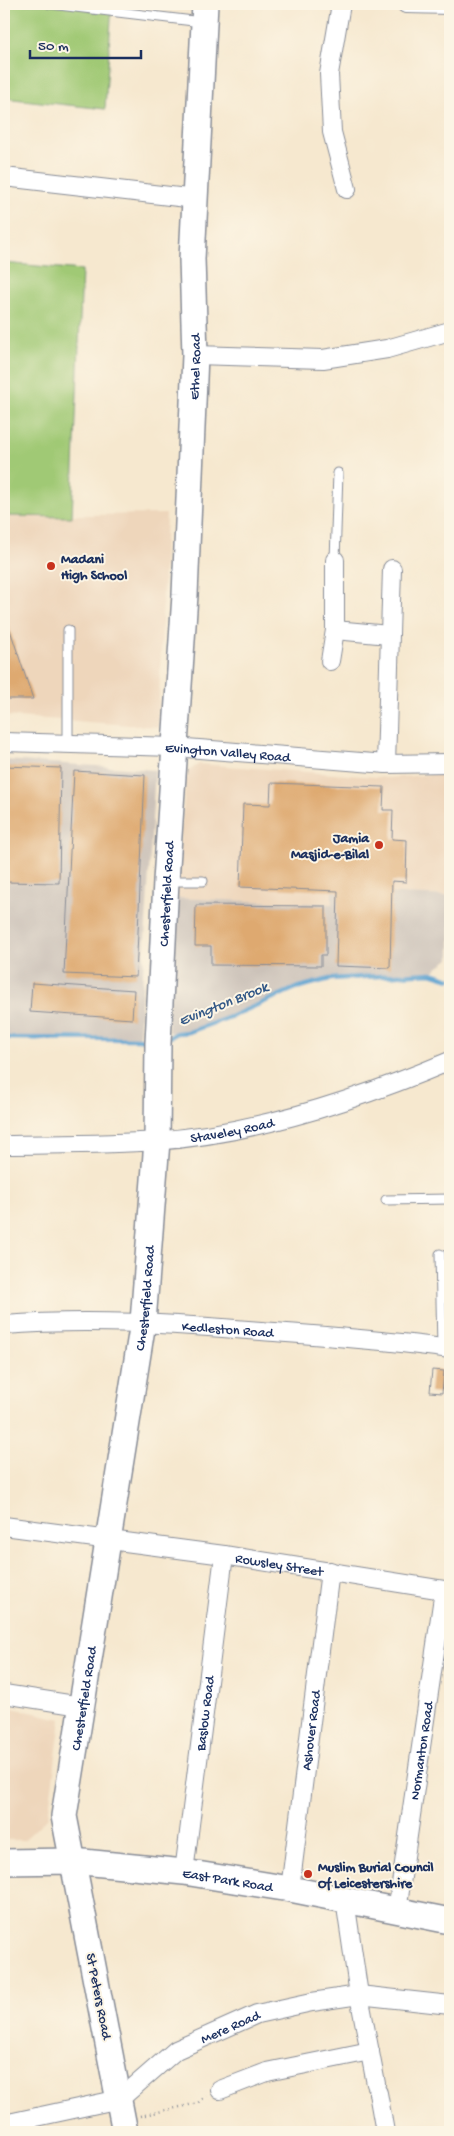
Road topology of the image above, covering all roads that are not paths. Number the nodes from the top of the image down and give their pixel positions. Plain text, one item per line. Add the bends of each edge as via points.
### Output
1 (50, 4) edge
2 (341, 4) edge
3 (406, 4) edge
4 (450, 5) edge
5 (204, 13) edge
6 (4, 177) edge
7 (347, 189) dead end
8 (196, 199) junction
9 (448, 337) edge
10 (195, 356) junction
11 (338, 473) dead end
12 (335, 560) joint
13 (392, 569) dead end
14 (68, 630) dead end
15 (335, 630) junction
16 (390, 635) junction
17 (330, 662) dead end
18 (175, 738) junction
19 (4, 742) edge
20 (68, 745) junction
21 (450, 763) edge
22 (386, 764) junction
23 (166, 881) junction
24 (203, 881) dead end
25 (450, 1061) edge
26 (157, 1141) junction
27 (4, 1145) edge
28 (450, 1199) edge
29 (386, 1200) dead end
30 (440, 1254) dead end
31 (143, 1322) junction
32 (4, 1324) edge
33 (446, 1348) edge
34 (4, 1526) edge
35 (108, 1540) junction
36 (224, 1555) junction
37 (330, 1571) junction
38 (447, 1591) edge
39 (4, 1694) edge
40 (80, 1706) junction
41 (73, 1861) junction
42 (4, 1862) edge
43 (184, 1872) junction
44 (290, 1889) junction
45 (345, 1900) junction
46 (396, 1911) junction
47 (450, 1921) edge
48 (359, 1996) junction
49 (450, 2005) edge
50 (370, 2051) junction
51 (220, 2090) road end
52 (123, 2117) edge
53 (4, 2124) edge
54 (385, 2132) edge

1 - 5 lane
2 - 7 street via 328,74 332,132
3 - 4 street
5 - 8 street, Ethel Road
6 - 8 street
8 - 10 street, Ethel Road via 192,259
9 - 10 street via 323,359
10 - 18 street, Ethel Road via 185,595
11 - 12 lane
12 - 15 street
13 - 16 street
14 - 20 lane
15 - 16 street
15 - 17 street
16 - 22 street
18 - 20 street, Evington Valley Road
18 - 22 street, Evington Valley Road
18 - 23 street, Chesterfield Road
19 - 20 street, Evington Valley Road
21 - 22 street, Evington Valley Road
23 - 24 lane
23 - 26 street, Chesterfield Road
25 - 26 street, Staveley Road via 327,1107 231,1130
26 - 27 street, Staveley Road
26 - 31 street, Chesterfield Road
28 - 29 lane
30 - 33 lane
31 - 32 street, Kedleston Road
31 - 33 street, Kedleston Road
31 - 35 street, Chesterfield Road
34 - 35 street, Rowsley Street
35 - 36 street, Rowsley Street
35 - 40 street, Chesterfield Road
36 - 37 street, Rowsley Street
36 - 43 street, Baslow Road
37 - 38 street, Rowsley Street
37 - 44 street, Ashover Road
38 - 46 street, Normanton Road
39 - 40 street
40 - 41 street, Chesterfield Road via 64,1816
41 - 42 street, East Park Road
41 - 43 street, East Park Road
41 - 52 street, St Peters Road
43 - 44 street, East Park Road
44 - 45 street, East Park Road
45 - 46 street, East Park Road
45 - 48 street
46 - 47 street, East Park Road
48 - 49 street, Mere Road
48 - 50 street
48 - 52 street, Mere Road via 257,2014 189,2043 176,2050
50 - 51 street via 267,2072
50 - 54 street
52 - 53 street

